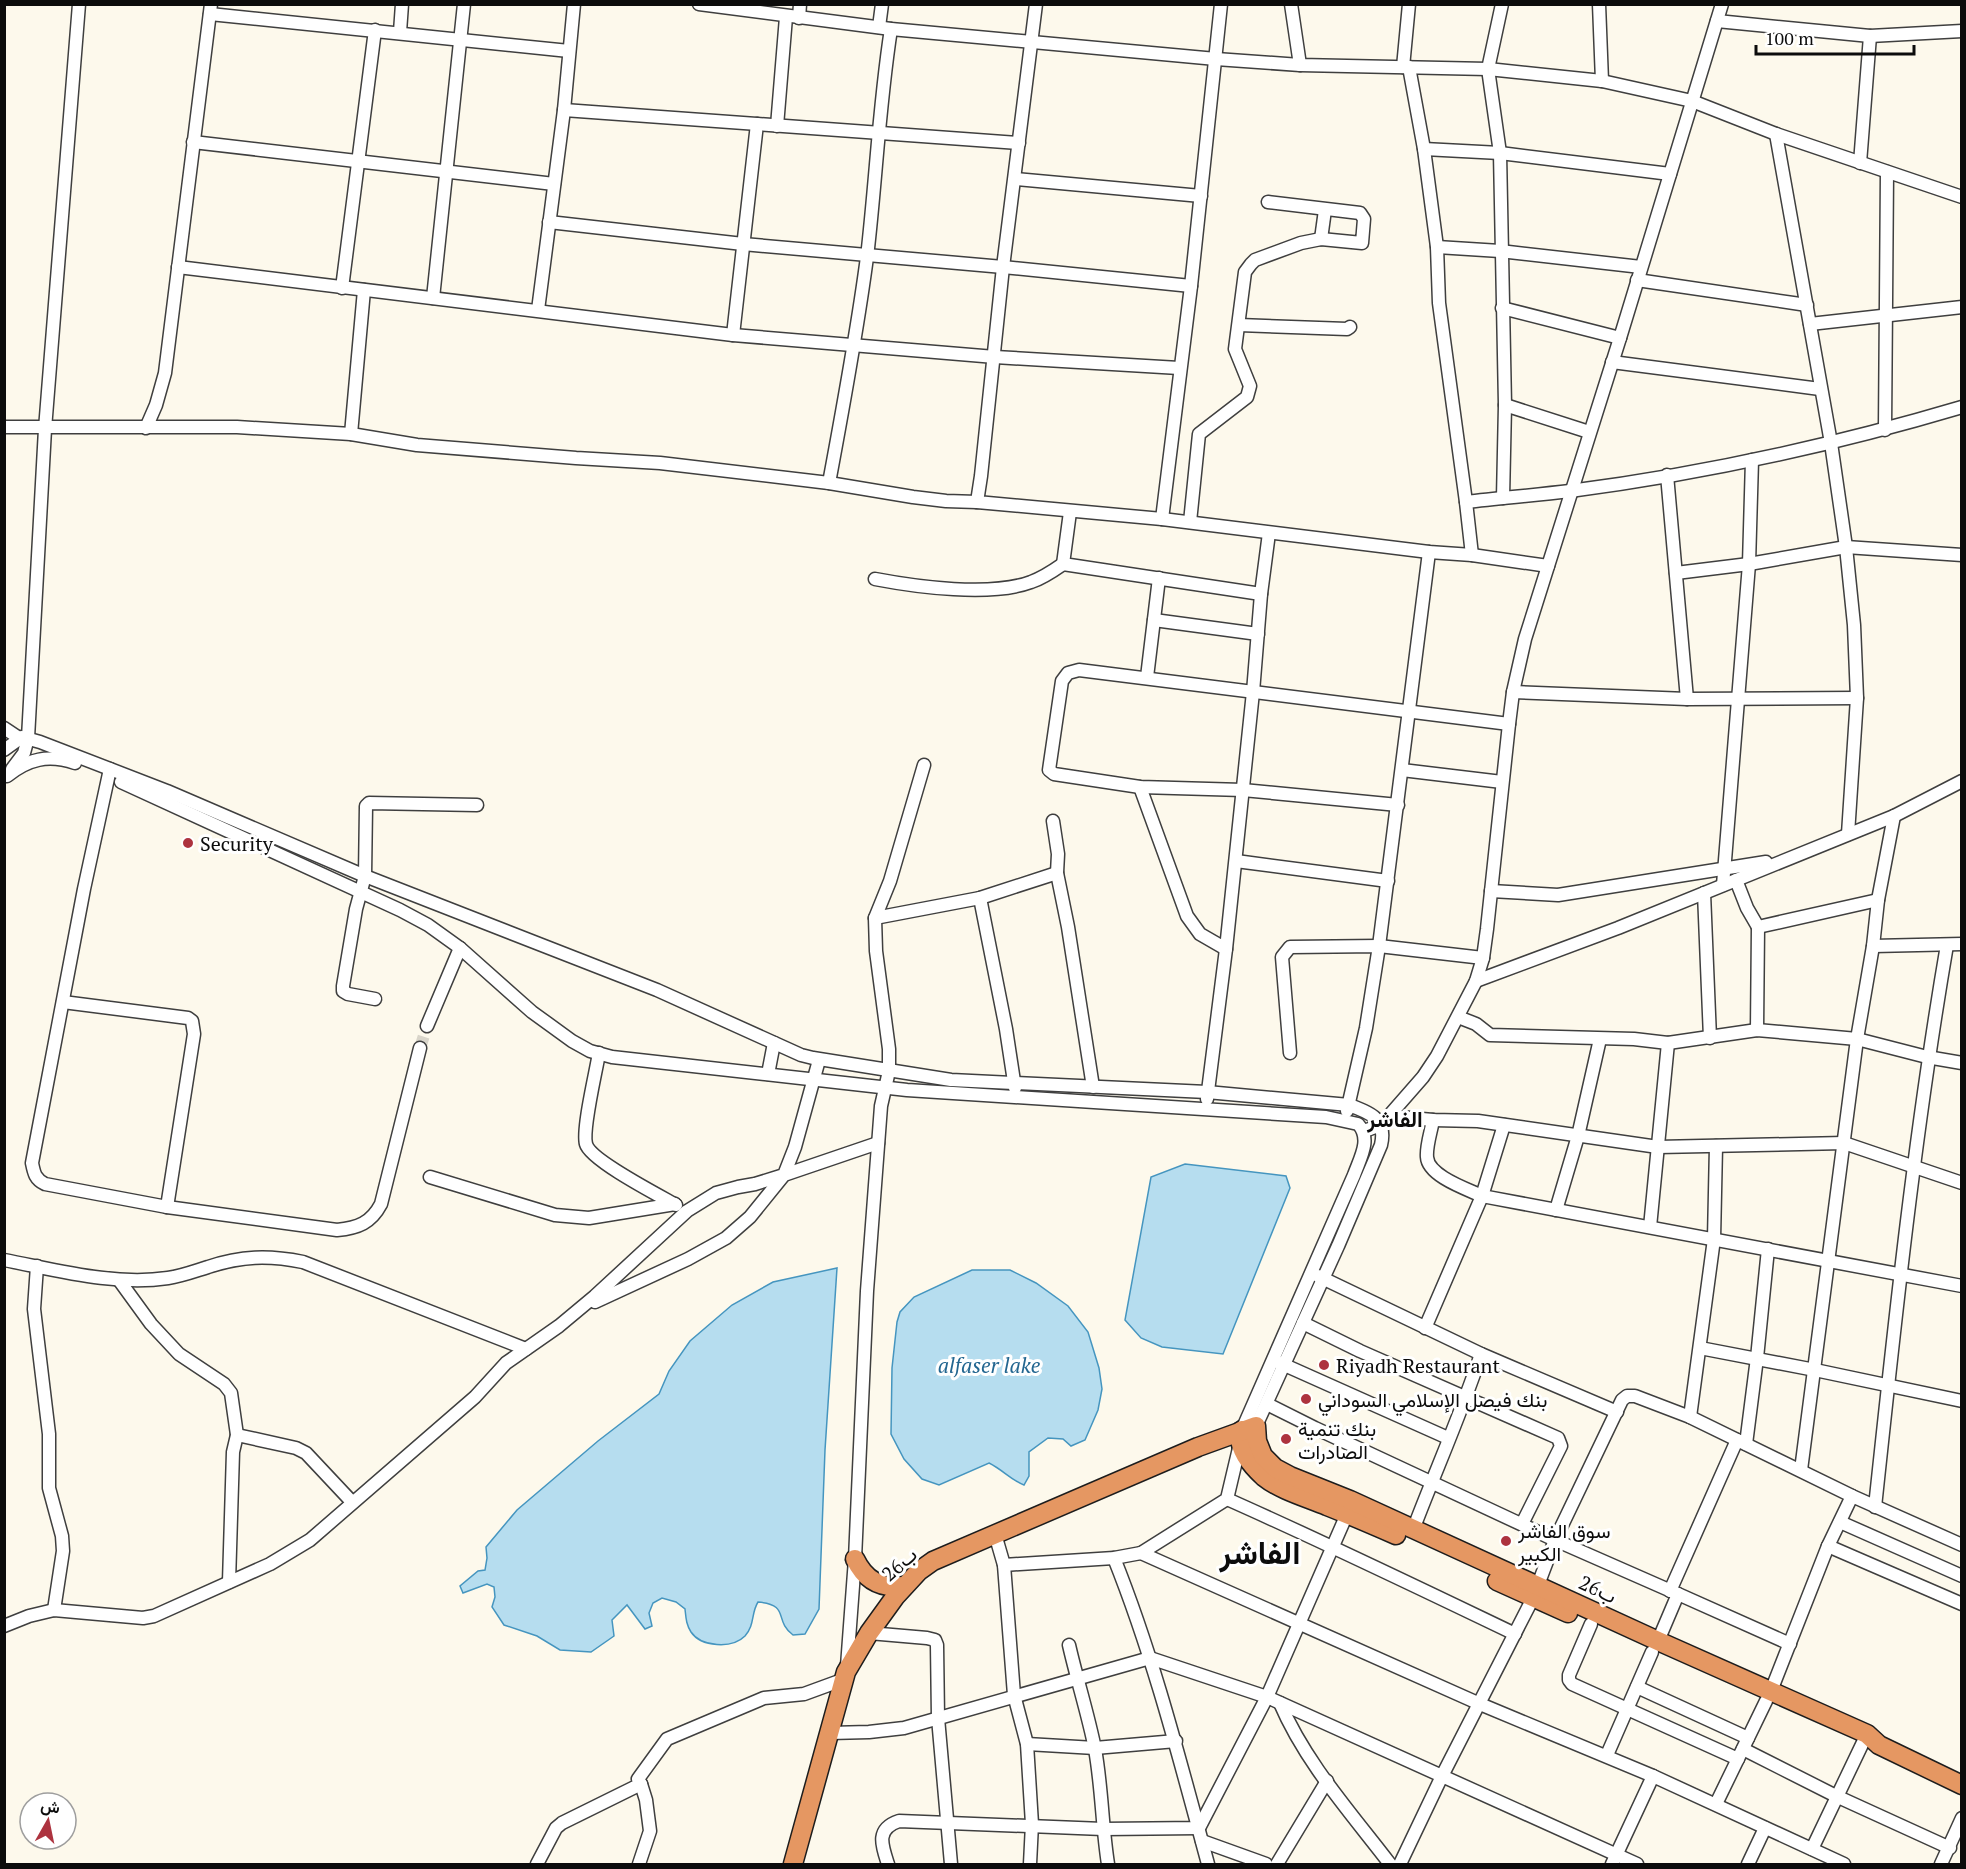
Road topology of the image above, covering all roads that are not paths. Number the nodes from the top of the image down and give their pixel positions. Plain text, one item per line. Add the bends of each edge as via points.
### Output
1 (78, 4) edge
2 (402, 4) edge
3 (464, 4) edge
4 (574, 4) edge
5 (699, 4) edge
6 (800, 4) edge
7 (882, 4) edge
8 (1036, 4) edge
9 (1221, 4) edge
10 (1291, 4) edge
11 (1409, 4) edge
12 (1502, 4) edge
13 (1599, 4) edge
14 (1722, 4) edge
15 (211, 9) edge
16 (793, 18) junction
17 (1717, 21) junction
18 (885, 28) junction
19 (375, 30) junction
20 (1962, 31) edge
21 (400, 32) junction
22 (1870, 36) junction
23 (460, 39) junction
24 (1031, 43) junction
25 (568, 51) junction
26 (1216, 59) junction
27 (1300, 65) junction
28 (1406, 67) junction
29 (1488, 69) junction
30 (1602, 81) junction
31 (1692, 101) junction
32 (564, 110) junction
33 (757, 124) junction
34 (777, 126) junction
35 (880, 133) junction
36 (1776, 134) junction
37 (193, 141) junction
38 (1019, 143) junction
39 (1424, 149) junction
40 (1500, 153) junction
41 (360, 160) junction
42 (1860, 163) junction
43 (446, 171) junction
44 (1887, 172) junction
45 (1670, 174) junction
46 (1015, 179) junction
47 (554, 184) junction
48 (1201, 196) junction
49 (1962, 197) edge
50 (1269, 202) dead end
51 (1324, 210) junction
52 (549, 222) junction
53 (1321, 239) junction
54 (743, 244) junction
55 (1437, 247) junction
56 (1500, 251) junction
57 (867, 255) junction
58 (178, 267) junction
59 (1004, 267) junction
60 (1639, 274) junction
61 (1191, 286) junction
62 (342, 288) junction
63 (364, 290) junction
64 (433, 298) junction
65 (1807, 305) junction
66 (1962, 307) edge
67 (1502, 308) junction
68 (538, 310) junction
69 (1884, 315) junction
70 (1810, 324) junction
71 (1239, 325) junction
72 (1350, 327) dead end
73 (733, 335) junction
74 (1620, 338) junction
75 (855, 346) junction
76 (995, 357) junction
77 (1612, 362) junction
78 (1179, 368) junction
79 (1820, 389) junction
80 (1505, 405) junction
81 (1962, 407) edge
82 (4, 427) edge
83 (146, 428) junction
84 (45, 429) junction
85 (1885, 430) junction
86 (1589, 432) junction
87 (351, 434) junction
88 (1831, 443) junction
89 (1752, 459) junction
90 (1667, 475) junction
91 (829, 483) junction
92 (1571, 491) junction
93 (1503, 498) junction
94 (977, 502) junction
95 (1466, 502) junction
96 (1070, 512) junction
97 (1162, 519) junction
98 (1190, 522) junction
99 (1269, 533) junction
100 (1846, 547) junction
101 (1429, 552) junction
102 (1472, 555) junction
103 (1962, 555) edge
104 (1063, 564) junction
105 (1749, 564) junction
106 (1548, 566) junction
107 (1676, 573) junction
108 (1159, 578) junction
109 (875, 579) dead end
110 (1261, 594) junction
111 (1154, 620) junction
112 (1258, 634) junction
113 (1147, 678) junction
114 (1253, 692) junction
115 (1513, 692) junction
116 (1857, 698) junction
117 (1687, 699) junction
118 (1738, 699) junction
119 (1410, 710) junction
120 (1509, 724) junction
121 (4, 728) edge
122 (24, 738) junction
123 (4, 750) edge
124 (924, 765) dead end
125 (1402, 770) junction
126 (109, 772) junction
127 (6, 778) edge
128 (1962, 781) edge
129 (1502, 782) junction
130 (1140, 787) junction
131 (1243, 790) junction
132 (477, 805) dead end
133 (1398, 805) junction
134 (1894, 816) junction
135 (1053, 821) dead end
136 (227, 823) junction
137 (1848, 834) junction
138 (1787, 859) junction
139 (1236, 861) junction
140 (1725, 869) junction
141 (1056, 873) junction
142 (365, 876) junction
143 (1736, 880) junction
144 (1388, 881) junction
145 (1724, 885) junction
146 (1491, 891) junction
147 (361, 892) junction
148 (1704, 893) junction
149 (980, 898) junction
150 (1878, 900) junction
151 (875, 918) junction
152 (1758, 927) junction
153 (1962, 944) edge
154 (1947, 945) junction
155 (1379, 946) junction
156 (1873, 946) junction
157 (460, 948) junction
158 (1226, 949) junction
159 (1483, 958) junction
160 (1476, 981) junction
161 (375, 999) dead end
162 (63, 1002) junction
163 (1458, 1017) junction
164 (427, 1026) tunnel mouth
165 (1757, 1030) junction
166 (1710, 1038) junction
167 (1600, 1039) junction
168 (1857, 1039) junction
169 (774, 1043) junction
170 (1668, 1043) junction
171 (420, 1048) tunnel mouth
172 (599, 1053) junction
173 (1290, 1053) dead end
174 (1928, 1057) junction
175 (819, 1060) junction
176 (1962, 1063) edge
177 (889, 1071) junction
178 (768, 1074) junction
179 (813, 1080) junction
180 (951, 1080) junction
181 (1014, 1082) junction
182 (1093, 1087) junction
183 (885, 1088) junction
184 (1119, 1089) junction
185 (1207, 1092) junction
186 (950, 1093) junction
187 (1016, 1097) junction
188 (1270, 1098) junction
189 (1119, 1104) junction
190 (1349, 1105) junction
191 (1206, 1109) junction
192 (1268, 1113) junction
193 (1345, 1120) junction
194 (1385, 1120) junction
195 (1433, 1120) junction
196 (1504, 1125) junction
197 (1364, 1131) junction
198 (1578, 1136) junction
199 (878, 1143) junction
200 (1844, 1143) junction
201 (1716, 1146) junction
202 (1658, 1148) junction
203 (1915, 1168) junction
204 (784, 1175) junction
205 (430, 1178) dead end
206 (1962, 1183) edge
207 (1482, 1196) junction
208 (675, 1204) junction
209 (167, 1207) junction
210 (1556, 1210) junction
211 (687, 1211) junction
212 (1650, 1227) junction
213 (1714, 1239) junction
214 (1768, 1249) junction
215 (4, 1260) edge
216 (1828, 1260) junction
217 (37, 1266) junction
218 (1318, 1276) junction
219 (1900, 1276) junction
220 (119, 1280) junction
221 (1962, 1286) edge
222 (576, 1312) junction
223 (1303, 1323) junction
224 (1425, 1328) junction
225 (1700, 1348) junction
226 (526, 1349) junction
227 (1481, 1354) junction
228 (1757, 1358) junction
229 (1279, 1362) junction
230 (1815, 1370) junction
231 (1888, 1387) junction
232 (1467, 1396) junction
233 (1962, 1401) edge
234 (1267, 1404) junction
235 (1617, 1412) junction
236 (1690, 1417) junction
237 (237, 1435) junction
238 (1448, 1438) junction
239 (1248, 1440) junction
240 (1742, 1442) junction
241 (1801, 1470) junction
242 (1431, 1482) junction
243 (1852, 1496) junction
244 (1227, 1499) junction
245 (352, 1502) junction
246 (1875, 1507) junction
247 (1347, 1514) junction
248 (1840, 1522) junction
249 (1522, 1524) junction
250 (1413, 1530) junction
251 (995, 1534) junction
252 (1555, 1540) junction
253 (1962, 1545) edge
254 (1334, 1546) junction
255 (1828, 1546) junction
256 (1141, 1553) junction
257 (1114, 1558) junction
258 (855, 1559) junction
259 (1004, 1565) junction
260 (1962, 1576) edge
261 (229, 1582) junction
262 (904, 1586) junction
263 (1536, 1592) junction
264 (1674, 1593) junction
265 (1962, 1604) edge
266 (54, 1610) junction
267 (1300, 1624) junction
268 (1591, 1624) junction
269 (4, 1626) edge
270 (869, 1633) junction
271 (1515, 1634) junction
272 (1790, 1644) junction
273 (1069, 1645) dead end
274 (1655, 1647) junction
275 (1150, 1658) junction
276 (846, 1675) junction
277 (1077, 1679) junction
278 (1637, 1687) junction
279 (1014, 1695) junction
280 (1768, 1696) junction
281 (1267, 1697) junction
282 (1280, 1703) junction
283 (1480, 1704) junction
284 (1627, 1710) junction
285 (938, 1718) junction
286 (830, 1733) junction
287 (1870, 1740) junction
288 (1176, 1741) junction
289 (1028, 1743) junction
290 (1095, 1748) junction
291 (1743, 1748) junction
292 (1607, 1755) junction
293 (1443, 1776) junction
294 (1653, 1776) junction
295 (1328, 1781) junction
296 (641, 1784) junction
297 (1962, 1785) edge
298 (1836, 1796) junction
299 (1716, 1804) junction
300 (1962, 1818) edge
301 (947, 1823) junction
302 (1032, 1824) junction
303 (1766, 1827) junction
304 (1199, 1828) junction
305 (1103, 1829) junction
306 (1202, 1841) junction
307 (1950, 1848) junction
308 (1812, 1849) junction
309 (1614, 1860) edge
310 (537, 1864) edge
311 (639, 1864) edge
312 (794, 1864) edge
313 (888, 1864) edge
314 (951, 1864) edge
315 (1030, 1864) edge
316 (1108, 1864) edge
317 (1208, 1864) edge
318 (1266, 1864) edge
319 (1277, 1864) edge
320 (1390, 1864) edge
321 (1400, 1864) edge
322 (1636, 1864) edge
323 (1748, 1864) edge
324 (1844, 1864) edge
325 (1941, 1864) edge

1 - 84 street
2 - 21 street
3 - 23 street
4 - 25 street
5 - 16 street
6 - 16 street
7 - 18 street
8 - 24 street
9 - 26 street
10 - 27 street
11 - 28 street
12 - 29 street
13 - 30 street
14 - 17 street
15 - 19 street
15 - 37 street
16 - 18 street
16 - 34 street
17 - 22 street
17 - 31 street
18 - 24 street
18 - 35 street
19 - 21 street
19 - 41 street
20 - 22 street
21 - 23 street
22 - 42 street
23 - 25 street
23 - 43 street
24 - 26 street
24 - 38 street
25 - 32 street
26 - 27 street
26 - 48 street
27 - 28 street
28 - 29 street
28 - 39 street
29 - 30 street
29 - 40 street
30 - 31 street
31 - 36 street
31 - 45 street
32 - 33 street
32 - 47 street
33 - 34 street
33 - 54 street
34 - 35 street
35 - 38 street
35 - 57 street
36 - 42 street
36 - 65 street
37 - 41 street
37 - 58 street
38 - 46 street
39 - 40 street
39 - 55 street
40 - 45 street
40 - 56 street
41 - 43 street
41 - 62 street
42 - 44 street
43 - 47 street
43 - 64 street
44 - 49 street
44 - 69 street
45 - 60 street
46 - 48 street
46 - 59 street
47 - 52 street
48 - 61 street
50 - 51 street
51 - 53 street
51 - 53 street via 1363,215 1362,243
52 - 54 street
52 - 68 street
53 - 71 street via 1251,264 1245,272
54 - 57 street
54 - 73 street
55 - 56 street
55 - 95 street via 1439,303
56 - 60 street
56 - 67 street
57 - 59 street
57 - 75 street
58 - 62 street
58 - 83 street via 165,373
59 - 61 street
59 - 76 street
60 - 65 street
60 - 74 street
61 - 78 street
62 - 63 street
63 - 64 street
63 - 87 street
64 - 68 street
65 - 70 street
66 - 69 street
67 - 74 street
67 - 80 street
68 - 73 street
69 - 70 street
69 - 85 street
70 - 79 street
71 - 72 street
71 - 98 street via 1235,349 1250,391 1248,397 1199,434
73 - 75 street
74 - 77 street
75 - 76 street
75 - 91 street
76 - 78 street
76 - 94 street
77 - 79 street
77 - 86 street
78 - 97 street
79 - 88 street
80 - 86 street
80 - 93 street
81 - 85 street
82 - 84 street
83 - 84 street
83 - 87 street via 237,427
84 - 122 street
85 - 88 street
86 - 92 street
87 - 91 street via 417,444 660,463
88 - 89 street
88 - 100 street
89 - 90 street
89 - 105 street
90 - 92 street
90 - 107 street
91 - 94 street via 913,497
92 - 93 street
92 - 106 street
93 - 95 street
94 - 96 street
95 - 102 street
96 - 97 street
96 - 104 street
97 - 98 street
98 - 99 street
99 - 101 street
99 - 110 street
100 - 103 street
100 - 105 street
100 - 116 street
101 - 102 street
101 - 119 street
102 - 106 street
104 - 108 street
104 - 109 street via 1029,583 999,588 906,585
105 - 107 street
105 - 118 street
106 - 115 street
107 - 117 street
108 - 110 street
108 - 111 street
110 - 112 street
111 - 112 street
111 - 113 street
112 - 114 street
113 - 114 street
113 - 130 street via 1079,670 1068,673 1062,681 1049,770 1054,774
114 - 119 street
114 - 131 street
115 - 117 street
115 - 120 street
116 - 118 street
116 - 137 street
117 - 118 street
118 - 140 street
119 - 120 street
119 - 125 street
120 - 129 street
121 - 122 street
122 - 123 street
122 - 126 street
122 - 127 street via 24,753
124 - 151 street via 890,881
125 - 129 street
125 - 133 street
126 - 127 street via 45,758 26,763
126 - 136 street
126 - 162 street
128 - 134 street
129 - 146 street
130 - 131 street
130 - 158 street via 1188,916 1200,934
131 - 133 street
131 - 139 street
132 - 142 street via 369,803
133 - 144 street
134 - 137 street
134 - 150 street
135 - 141 street via 1058,854
136 - 142 street
136 - 147 street
137 - 138 street
138 - 140 street
138 - 143 street
139 - 144 street
139 - 158 street
140 - 145 street
140 - 146 street via 1558,895
141 - 149 street
141 - 182 street
142 - 147 street
142 - 169 street via 657,990
143 - 145 street
143 - 152 street
144 - 155 street
145 - 148 street
146 - 159 street
147 - 157 street via 428,925
147 - 161 street via 343,992
148 - 160 street
148 - 166 street
149 - 151 street
149 - 181 street
150 - 152 street
150 - 156 street
151 - 177 street
152 - 165 street
153 - 154 street
154 - 156 street
154 - 174 street
155 - 159 street
155 - 173 street via 1290,947 1285,951 1282,957
155 - 190 street
156 - 168 street
157 - 164 street
157 - 172 street via 532,1012 572,1041
158 - 185 street
159 - 160 street
160 - 163 street
162 - 209 street via 32,1163 38,1181
162 - 209 street via 192,1021 195,1034
163 - 167 street via 1490,1035
163 - 194 street via 1423,1077
165 - 166 street
165 - 168 street
166 - 170 street
167 - 170 street
167 - 198 street
168 - 174 street
168 - 200 street
169 - 175 street
169 - 178 street
170 - 202 street
171 - 209 street via 381,1204 366,1223 337,1230
172 - 178 street
172 - 208 street via 587,1147 608,1166
174 - 176 street
174 - 203 street
175 - 177 street
175 - 179 street
177 - 180 street
177 - 183 street
178 - 179 street
179 - 183 street
179 - 204 street
180 - 181 street
180 - 186 street
181 - 182 street
181 - 187 street
182 - 184 street
183 - 186 street
183 - 199 street
184 - 185 street
184 - 189 street
185 - 188 street
185 - 191 street
186 - 187 street
187 - 189 street
188 - 190 street
188 - 192 street
189 - 191 street
190 - 193 street
190 - 194 street
191 - 192 street
192 - 193 street
193 - 197 street via 1358,1124
194 - 195 street
194 - 197 street
194 - 218 street via 1378,1151
195 - 196 street via 1478,1120
195 - 207 street via 1427,1158 1430,1168
196 - 198 street
196 - 207 street
197 - 218 street via 1365,1144
198 - 202 street
198 - 210 street
199 - 204 street
199 - 258 street
200 - 201 street
200 - 203 street
200 - 216 street
201 - 202 street
201 - 213 street
202 - 212 street
203 - 206 street
203 - 219 street
204 - 211 street via 716,1193
204 - 222 street via 750,1217 726,1238
205 - 208 street via 564,1216 590,1218
207 - 210 street
207 - 224 street
208 - 211 street
210 - 212 street
211 - 222 street
212 - 213 street
213 - 214 street
213 - 225 street
214 - 216 street
214 - 228 street
215 - 217 street
216 - 219 street
216 - 230 street
217 - 220 street
217 - 266 street via 34,1309 49,1434 49,1488 63,1551
218 - 223 street
218 - 224 street
218 - 229 street
219 - 221 street
219 - 231 street
220 - 226 street via 169,1278 248,1257 284,1258
220 - 237 street via 179,1354 231,1393
222 - 226 street
223 - 229 street
223 - 232 street
224 - 227 street
225 - 228 street
225 - 236 street
226 - 245 street
227 - 232 street
227 - 235 street
228 - 230 street
228 - 240 street
229 - 234 street
229 - 238 street
229 - 239 street
230 - 231 street
230 - 241 street
231 - 233 street
231 - 246 street
232 - 238 street
232 - 249 street via 1560,1442
234 - 239 street
234 - 242 street
235 - 236 street via 1627,1396 1635,1396
235 - 252 street
236 - 240 street
237 - 245 street via 306,1453
237 - 261 street via 232,1452
238 - 242 street
239 - 244 street
239 - 247 highway, 26ب via 1265,1478
239 - 250 highway, 26ب via 1275,1468
239 - 251 highway, 26ب via 1198,1447
240 - 241 street
240 - 264 street
241 - 243 street
242 - 249 street
242 - 250 street
243 - 246 street
243 - 248 street
244 - 254 street
244 - 256 street
245 - 261 street via 310,1540
246 - 253 street
247 - 254 street
247 - 263 highway, 26ب
248 - 255 street
248 - 260 street
249 - 252 street
250 - 263 highway, 26ب
251 - 259 street
251 - 262 highway, 26ب via 926,1566
252 - 263 street
252 - 264 street
254 - 267 street
254 - 271 street
255 - 265 street
255 - 272 street
256 - 257 street
256 - 267 street
257 - 259 street
257 - 275 street
258 - 262 highway via 859,1569 874,1582 894,1588
258 - 276 street
259 - 279 street
261 - 266 street via 143,1618
262 - 270 highway, 26ب
263 - 268 highway, 26ب
263 - 271 street
263 - 274 highway, 26ب
264 - 272 street
264 - 274 street
266 - 269 street
267 - 281 street
267 - 283 street
268 - 274 highway, 26ب
268 - 284 street via 1569,1680
270 - 276 highway, 26ب
270 - 285 street via 935,1640
271 - 283 street
272 - 280 street
273 - 277 street
274 - 278 street
274 - 280 highway, 26ب
275 - 277 street
275 - 281 street
275 - 288 street
276 - 286 highway, 26ب
276 - 296 street via 804,1694 764,1698 667,1739 638,1779
277 - 279 street
277 - 290 street
278 - 284 street
278 - 291 street
279 - 285 street
279 - 289 street
280 - 287 highway, 26ب
280 - 291 street
281 - 282 street
281 - 304 street
282 - 293 street
282 - 295 street via 1290,1727
283 - 292 street
283 - 293 street
284 - 291 street
284 - 292 street
285 - 286 street via 904,1728
285 - 301 street
286 - 312 highway, 26ب
287 - 297 highway, 26ب
287 - 298 street
288 - 290 street
288 - 304 street
289 - 290 street
289 - 302 street
290 - 305 street
291 - 298 street
291 - 299 street
292 - 294 street
293 - 309 street
293 - 321 street
294 - 299 street
294 - 309 street
295 - 319 street
295 - 320 street
296 - 310 street via 562,1823
296 - 311 street via 650,1831
298 - 307 street
298 - 308 street
299 - 303 street
300 - 307 street
301 - 302 street
301 - 313 street via 892,1823 881,1842
301 - 314 street
302 - 305 street
302 - 315 street
303 - 308 street
303 - 323 street
304 - 305 street
304 - 306 street
305 - 316 street
306 - 317 street
306 - 318 street
307 - 325 street
308 - 324 street
309 - 322 street

